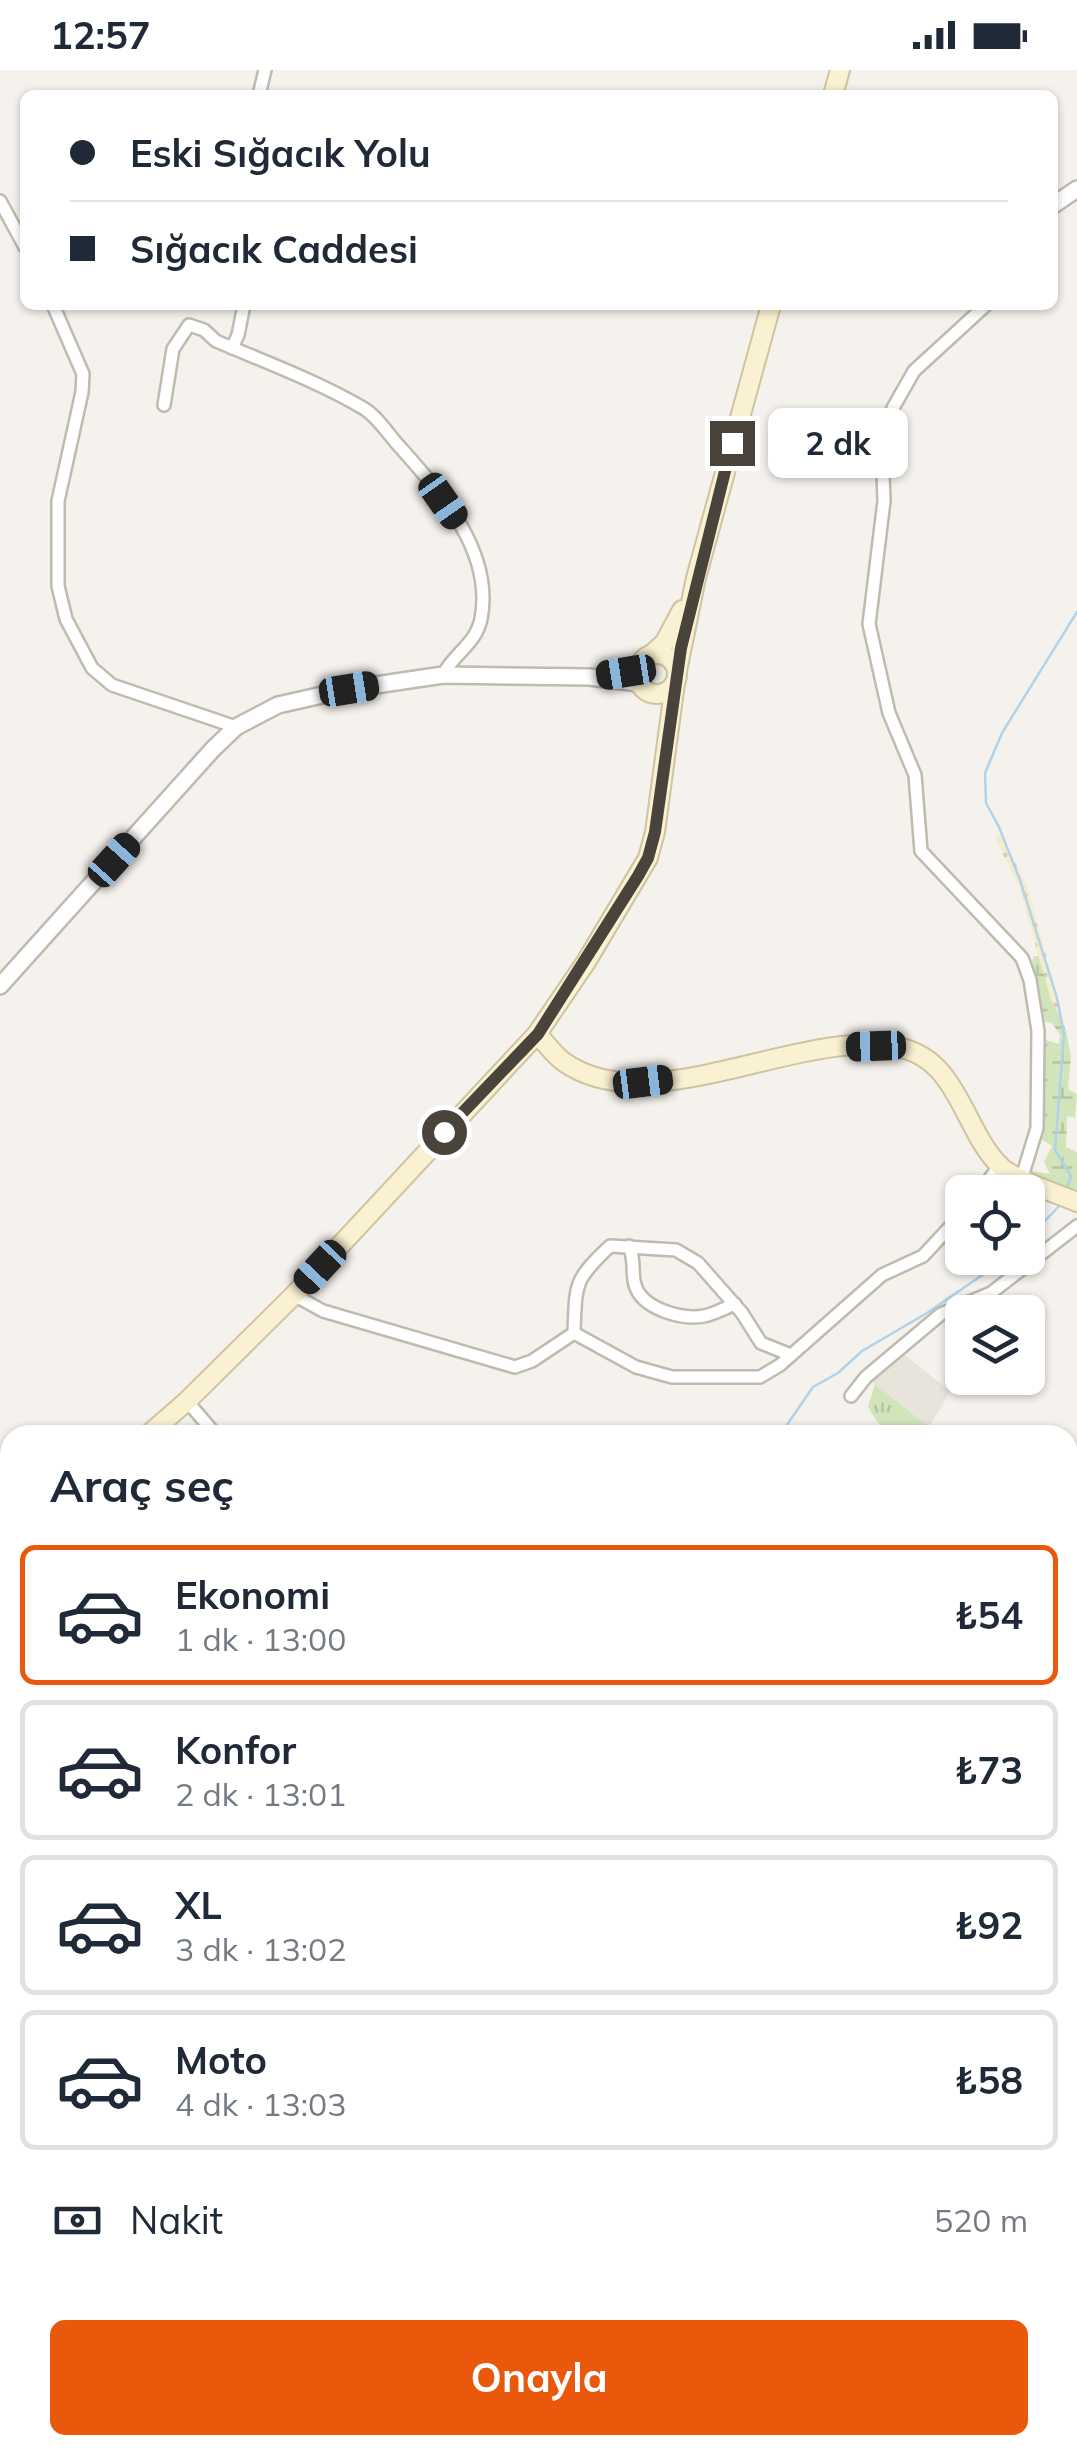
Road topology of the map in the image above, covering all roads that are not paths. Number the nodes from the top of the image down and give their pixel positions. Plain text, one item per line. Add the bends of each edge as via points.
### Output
1 (0, 201) edge
2 (20, 238) edge
3 (54, 310) edge
4 (243, 310) edge
5 (770, 310) edge
6 (980, 310) edge
7 (232, 348) junction
8 (164, 405) dead end
9 (696, 578) junction
10 (646, 659) junction
11 (444, 675) junction
12 (676, 677) junction
13 (588, 678) junction
14 (643, 688) junction
15 (668, 722) junction
16 (236, 727) junction
17 (0, 986) edge
18 (538, 1034) junction
19 (1000, 1165) junction
20 (993, 1175) edge
21 (1018, 1175) edge
22 (1030, 1175) edge
23 (1045, 1188) edge
24 (1077, 1202) edge
25 (1077, 1226) edge
26 (945, 1232) edge
27 (629, 1246) junction
28 (294, 1294) junction
29 (734, 1304) junction
30 (574, 1334) junction
31 (791, 1355) junction
32 (851, 1396) dead end
33 (187, 1401) junction
34 (159, 1425) edge
35 (207, 1425) edge

1 - 2 street
3 - 16 street via 83,374 58,501 58,586 66,619 92,668 112,685
4 - 7 street
5 - 9 main road
6 - 22 street via 914,370 893,408 882,446 884,501 869,624 889,712 915,776 921,851 1022,958 1030,980 1038,1031
7 - 8 street via 194,325 184,330 173,349
7 - 11 street via 366,409 461,526 482,579 482,616 476,636
9 - 10 main road via 675,627
9 - 12 main road
10 - 12 main road via 664,656
10 - 13 street via 626,672
10 - 14 main road
11 - 13 street
11 - 16 street via 278,705
12 - 14 main road via 660,694
12 - 15 main road
13 - 14 street
14 - 15 main road
15 - 18 main road via 648,858
16 - 17 street
18 - 19 main road via 564,1062 600,1078 643,1082 834,1048 901,1048 943,1072
18 - 28 main road
19 - 20 street
19 - 21 main road
23 - 24 main road
25 - 32 street via 991,1292 941,1314
26 - 31 street
27 - 29 street via 676,1250 698,1263
27 - 29 street via 643,1298 691,1317
27 - 30 street via 610,1246 582,1274
28 - 30 street via 324,1310 515,1367
28 - 33 main road
29 - 31 street via 761,1343
30 - 31 street via 636,1367 672,1377 760,1377
33 - 34 main road
33 - 35 street

